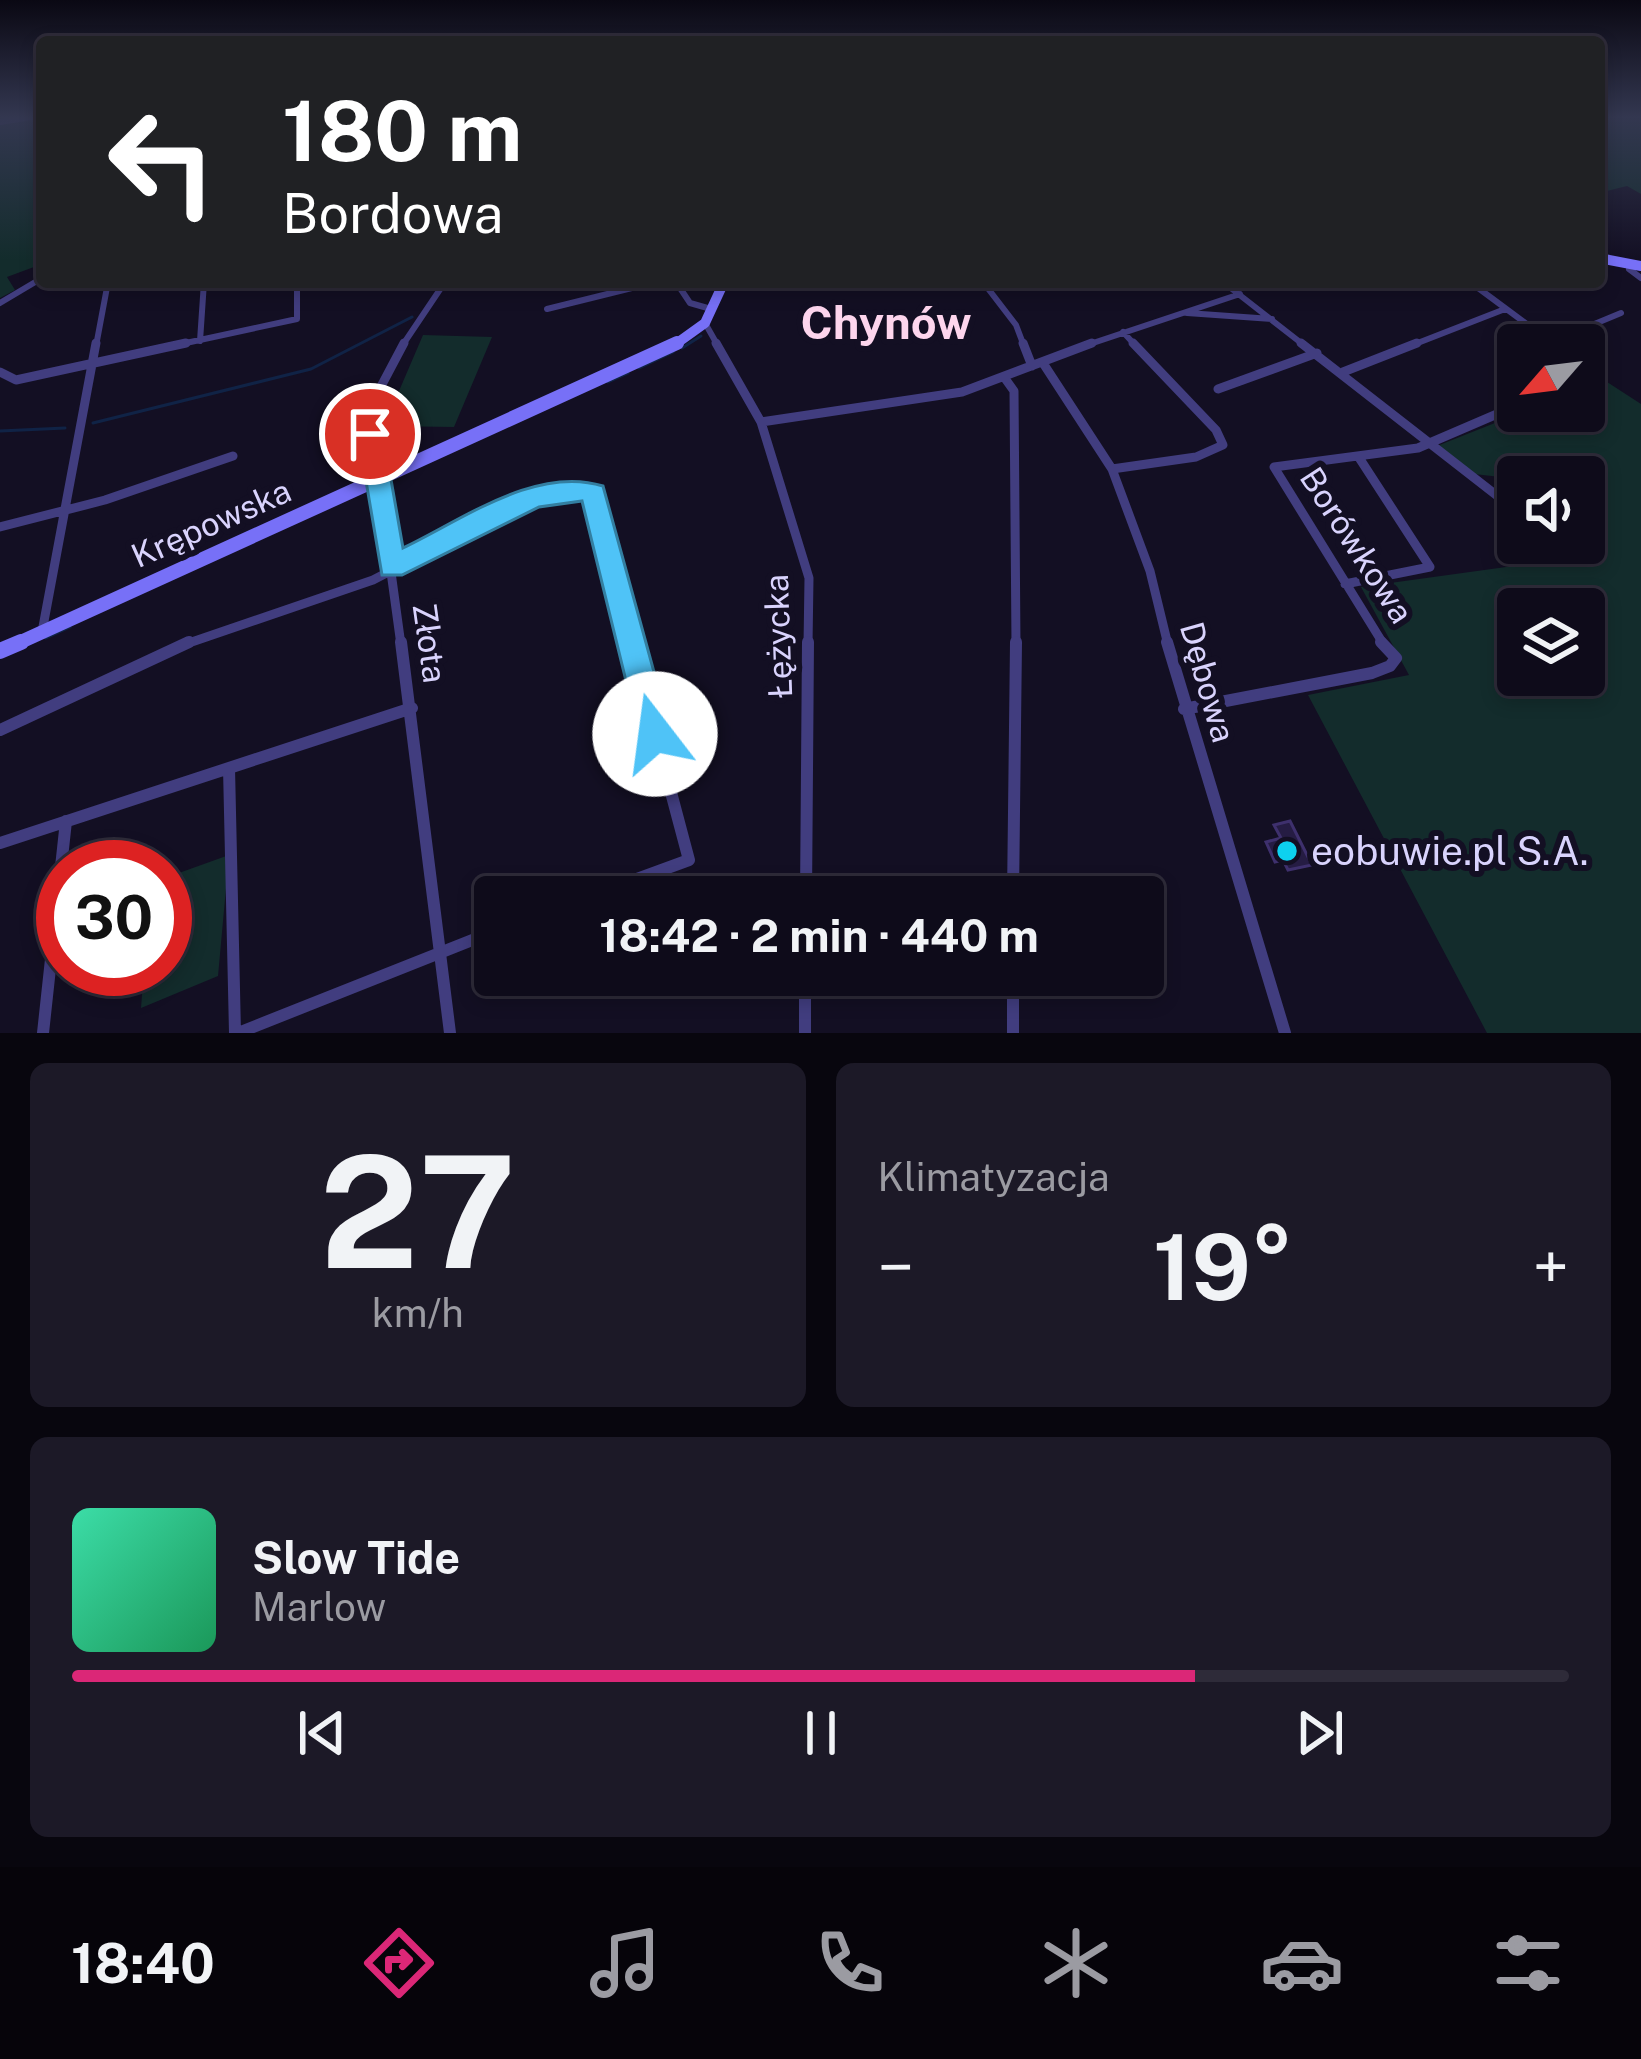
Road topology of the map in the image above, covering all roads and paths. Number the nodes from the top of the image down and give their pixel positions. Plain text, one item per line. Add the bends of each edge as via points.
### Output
1 (1605, 264) edge
2 (1638, 271) edge
3 (36, 282) edge
4 (107, 288) edge
5 (204, 288) edge
6 (297, 288) edge
7 (441, 288) edge
8 (632, 288) edge
9 (680, 288) edge
10 (718, 288) edge
11 (988, 288) edge
12 (1232, 288) edge
13 (1478, 288) edge
14 (1240, 294) junction
15 (0, 303) edge
16 (547, 309) dead end
17 (1505, 309) junction
18 (1179, 312) junction
19 (1622, 313) dead end
20 (708, 316) junction
21 (1272, 319) junction
22 (1526, 324) edge
23 (1598, 324) edge
24 (1123, 332) junction
25 (200, 340) junction
26 (1317, 353) junction
27 (92, 364) junction
28 (1037, 364) junction
29 (0, 372) edge
30 (1343, 372) junction
31 (1004, 377) junction
32 (1218, 388) dead end
33 (1497, 413) edge
34 (761, 422) junction
35 (1427, 444) junction
36 (233, 456) dead end
37 (1358, 456) junction
38 (1112, 469) junction
39 (378, 480) junction
40 (1497, 496) edge
41 (64, 512) junction
42 (0, 527) edge
43 (392, 566) junction
44 (1346, 584) junction
45 (42, 632) junction
46 (0, 651) edge
47 (412, 708) junction
48 (1184, 709) junction
49 (0, 730) edge
50 (229, 768) junction
51 (66, 821) junction
52 (0, 843) edge
53 (645, 876) edge
54 (806, 876) edge
55 (1013, 876) edge
56 (474, 939) edge
57 (442, 951) junction
58 (806, 996) edge
59 (1013, 996) edge
60 (43, 1033) edge
61 (237, 1033) edge
62 (450, 1033) edge
63 (805, 1033) edge
64 (1013, 1033) edge
65 (1285, 1033) edge

1 - 2 street
3 - 15 street
4 - 27 street
5 - 25 street
6 - 25 street via 297,320
7 - 39 street, Złota via 383,373 370,437
8 - 16 street
9 - 20 street
10 - 20 street
11 - 28 street, Dębowa
12 - 14 street
13 - 17 street
14 - 18 street
14 - 21 street
17 - 22 street
17 - 30 street
18 - 21 street
18 - 24 street
19 - 23 street
20 - 34 street, Łężycka
20 - 39 street, Krępowska via 673,346
21 - 26 street
24 - 28 street
24 - 38 street via 1223,445 1196,457
25 - 27 street
26 - 30 street
26 - 32 street
27 - 29 street via 16,380
27 - 41 street
28 - 31 street
28 - 38 street, Dębowa
30 - 35 street
31 - 34 street via 939,398
31 - 55 street via 1014,392 1018,481
33 - 35 street, Borówkowa
34 - 54 street, Łężycka via 809,578
35 - 37 street, Borówkowa
35 - 40 street
36 - 41 street
37 - 44 street via 1430,567
37 - 44 street, Borówkowa via 1274,467
38 - 48 street, Dębowa via 1150,571
39 - 43 street, Złota
39 - 45 street, Krępowska
41 - 42 street
41 - 45 street
43 - 47 street, Złota
43 - 49 street via 373,580 206,634
43 - 53 street via 533,497 573,489 594,494 689,860
44 - 48 street, Borówkowa via 1374,634 1391,647 1390,666
45 - 46 street, Krępowska
47 - 50 street
47 - 57 street, Złota
48 - 65 street, Dębowa
50 - 51 street
50 - 61 street
51 - 52 street
51 - 60 street
56 - 57 street
57 - 61 street
57 - 62 street, Złota
58 - 63 street
59 - 64 street

